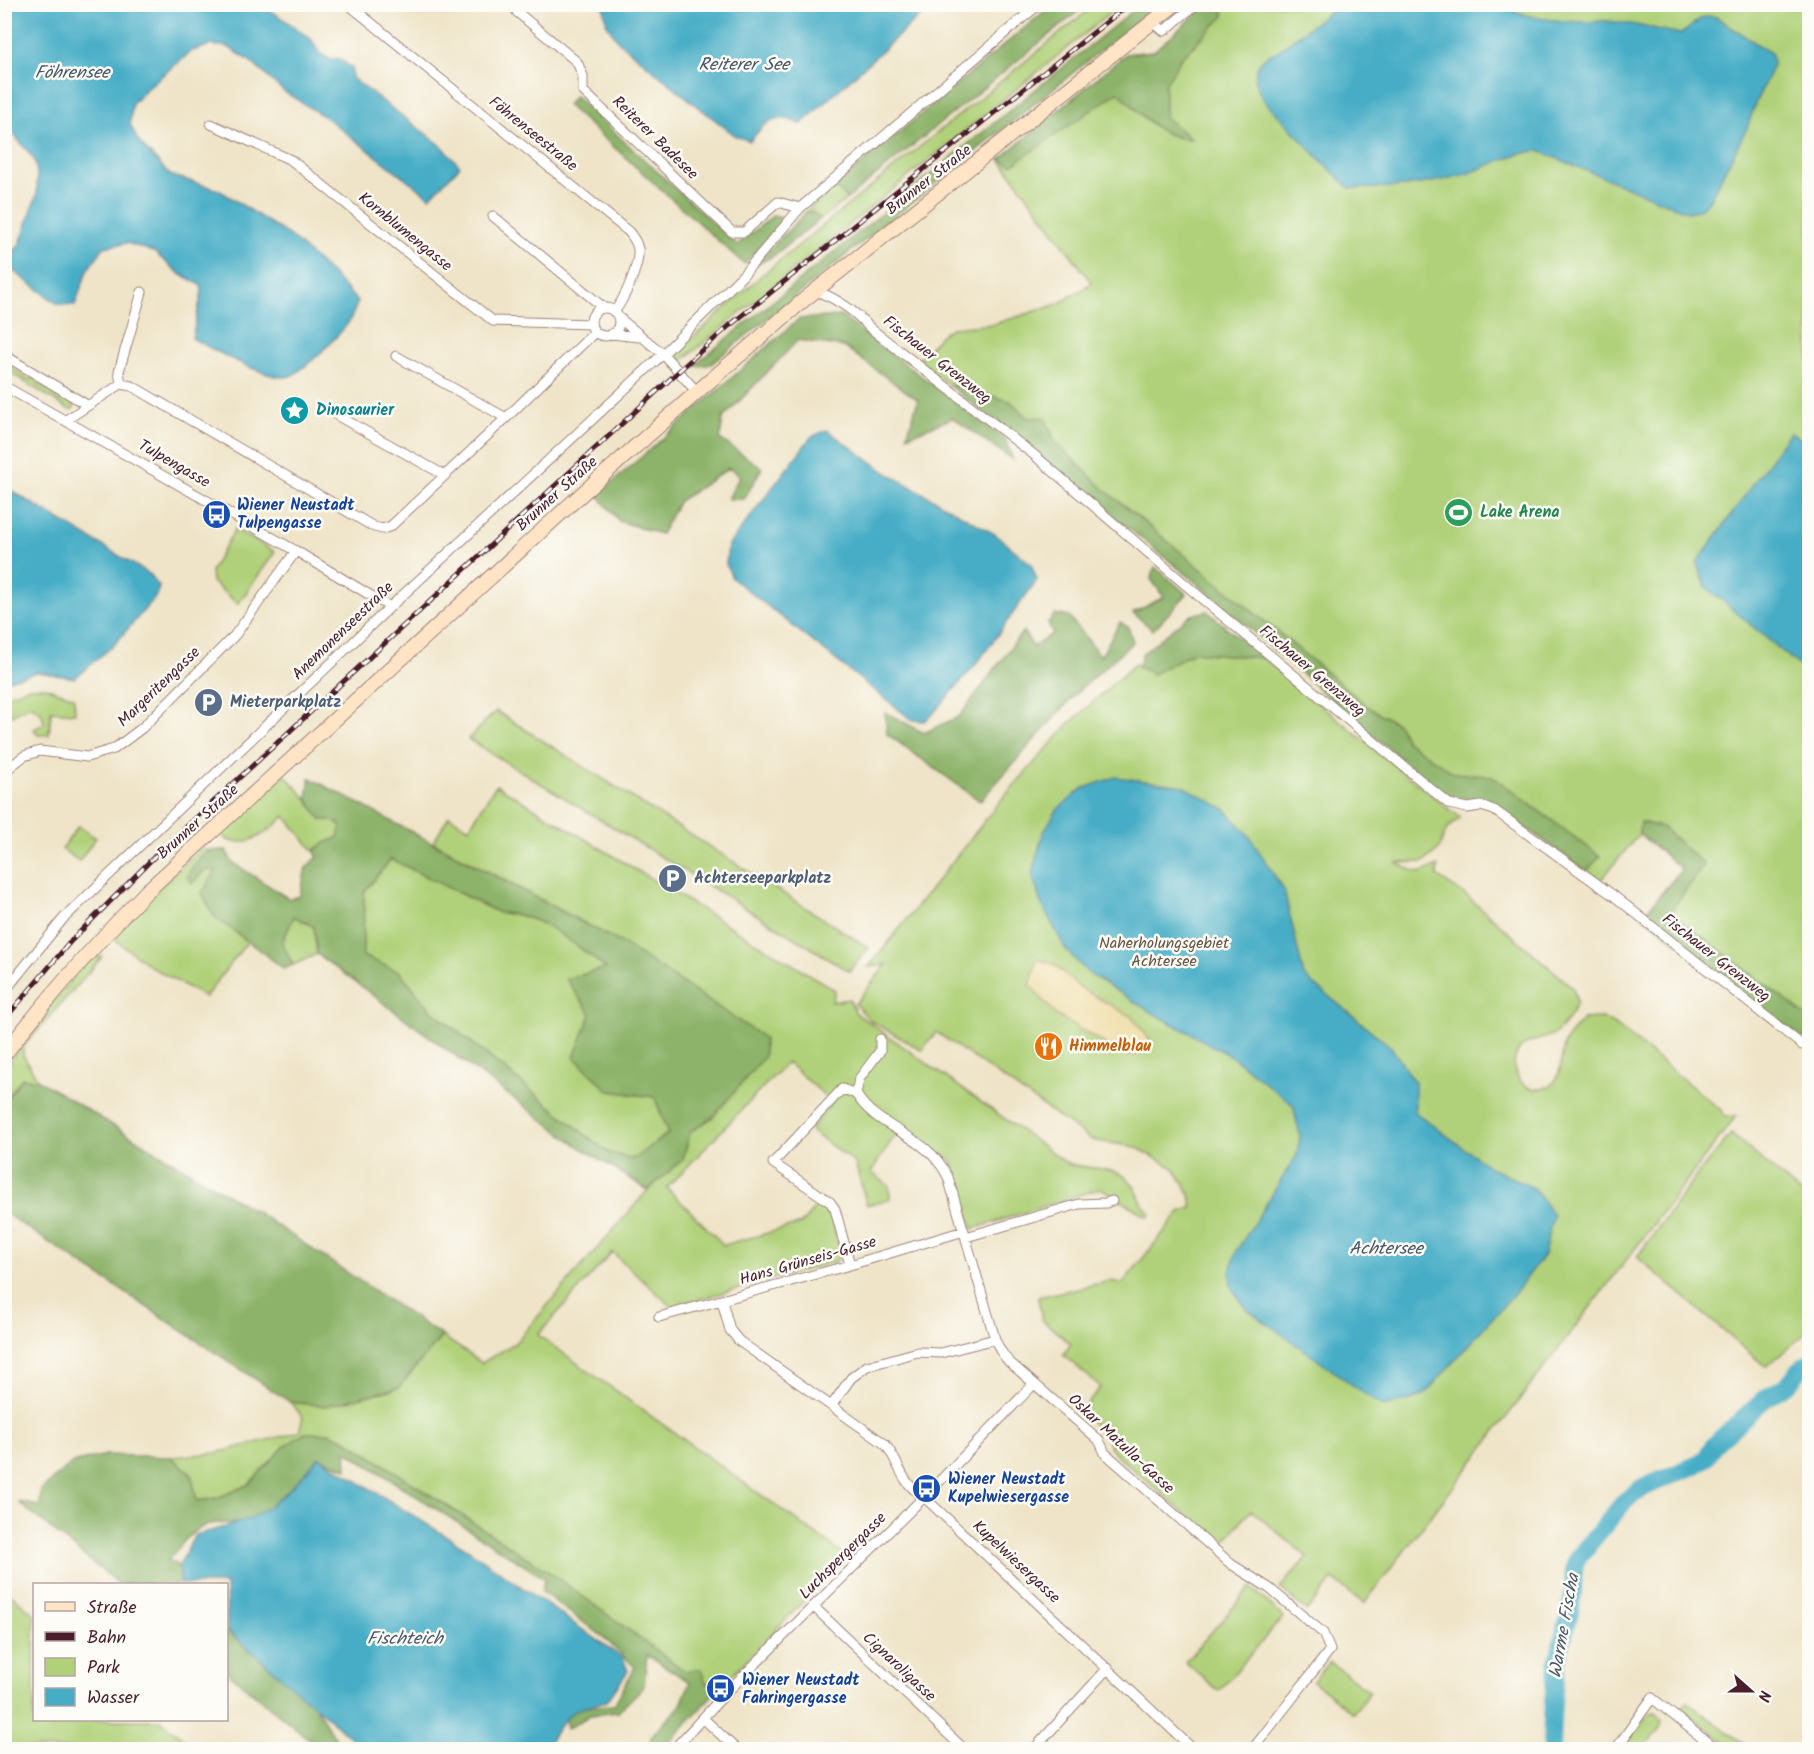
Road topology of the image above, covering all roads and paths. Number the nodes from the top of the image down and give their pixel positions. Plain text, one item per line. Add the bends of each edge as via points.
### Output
1 (348, 4) edge
2 (515, 4) edge
3 (1039, 4) edge
4 (1175, 4) edge
5 (1196, 4) edge
6 (1154, 23) junction
7 (210, 124) dead end
8 (800, 208) junction
9 (493, 216) dead end
10 (816, 291) junction
11 (141, 292) dead end
12 (604, 308) junction
13 (616, 315) junction
14 (593, 328) junction
15 (611, 334) junction
16 (641, 337) junction
17 (663, 354) junction
18 (4, 355) edge
19 (396, 356) dead end
20 (121, 384) junction
21 (4, 386) edge
22 (697, 392) junction
23 (87, 405) junction
24 (338, 416) dead end
25 (506, 418) junction
26 (66, 420) junction
27 (444, 475) junction
28 (296, 551) junction
29 (390, 607) junction
30 (4, 775) edge
31 (4, 992) edge
32 (880, 1039) dead end
33 (1802, 1045) dead end
34 (4, 1055) edge
35 (856, 1094) junction
36 (1112, 1201) dead end
37 (965, 1234) junction
38 (850, 1265) junction
39 (722, 1301) junction
40 (659, 1317) dead end
41 (996, 1340) junction
42 (1034, 1384) junction
43 (832, 1405) junction
44 (924, 1497) junction
45 (813, 1606) junction
46 (1108, 1668) junction
47 (703, 1718) junction
48 (674, 1749) edge
49 (737, 1749) edge
50 (966, 1749) edge
51 (1033, 1749) edge
52 (1194, 1749) edge
53 (1252, 1749) edge
54 (1615, 1749) edge
55 (1717, 1749) edge

1 - 13 street, Föhrenseestraße via 629,232 638,249 637,261
2 - 8 street, Reiterer Badesee via 517,12 577,62 583,76 583,91 732,232 744,232 778,202
3 - 8 street
4 - 6 main road, Brunner Straße
5 - 6 street via 1164,31
6 - 10 main road, Brunner Straße
7 - 14 street, Kornblumengasse via 291,160 493,321
8 - 17 street via 743,275
9 - 12 street
10 - 22 main road, Brunner Straße
10 - 33 street, Fischauer Grenzweg via 856,312 870,328 1033,454 1449,804 1494,810 1614,896
11 - 20 street via 119,371
12 - 13 street
12 - 14 street via 593,315
13 - 15 street via 618,325
13 - 16 street
14 - 15 street via 603,336
14 - 25 street
15 - 16 street
16 - 17 street
17 - 22 street
17 - 29 street, Anemonenseestraße
18 - 23 street
19 - 25 street
20 - 23 street
20 - 27 street via 132,386 374,527 391,526
21 - 26 street, Tulpengasse
22 - 34 main road, Brunner Straße via 146,892 72,970
23 - 26 street
24 - 27 street
25 - 27 street
26 - 28 street, Tulpengasse
28 - 29 street, Tulpengasse
28 - 30 street, Margeritengasse via 235,635 142,728 114,749 87,757 40,751 24,756
29 - 31 street, Anemonenseestraße via 63,919
32 - 35 street via 880,1051 859,1079
35 - 37 street, Oskar Matulla-Gasse via 864,1107 929,1150 942,1165
35 - 38 street, Oskar Matulla-Gasse via 842,1089 773,1163 830,1202
36 - 37 street, Hans Grünseis-Gasse via 1079,1204
37 - 38 street, Hans Grünseis-Gasse
37 - 41 street, Oskar Matulla-Gasse
38 - 39 street, Hans Grünseis-Gasse
39 - 40 street, Hans Grünseis-Gasse
39 - 43 street, Kupelwiesergasse via 730,1330 739,1341
41 - 42 street, Oskar Matulla-Gasse via 1008,1361
41 - 43 street via 941,1353 918,1352 867,1366 851,1378
42 - 44 street, Luchspergergasse
42 - 53 street, Oskar Matulla-Gasse via 1099,1440 1105,1453 1231,1564 1269,1588 1323,1633 1330,1650
43 - 44 street, Kupelwiesergasse via 885,1444 903,1479
44 - 45 street, Luchspergergasse
44 - 46 street, Kupelwiesergasse
45 - 47 street, Luchspergergasse
45 - 50 street, Cignaroligasse
46 - 51 street
46 - 52 street, Kupelwiesergasse
47 - 48 street, Luchspergergasse
47 - 49 street
54 - 55 street via 1652,1698

